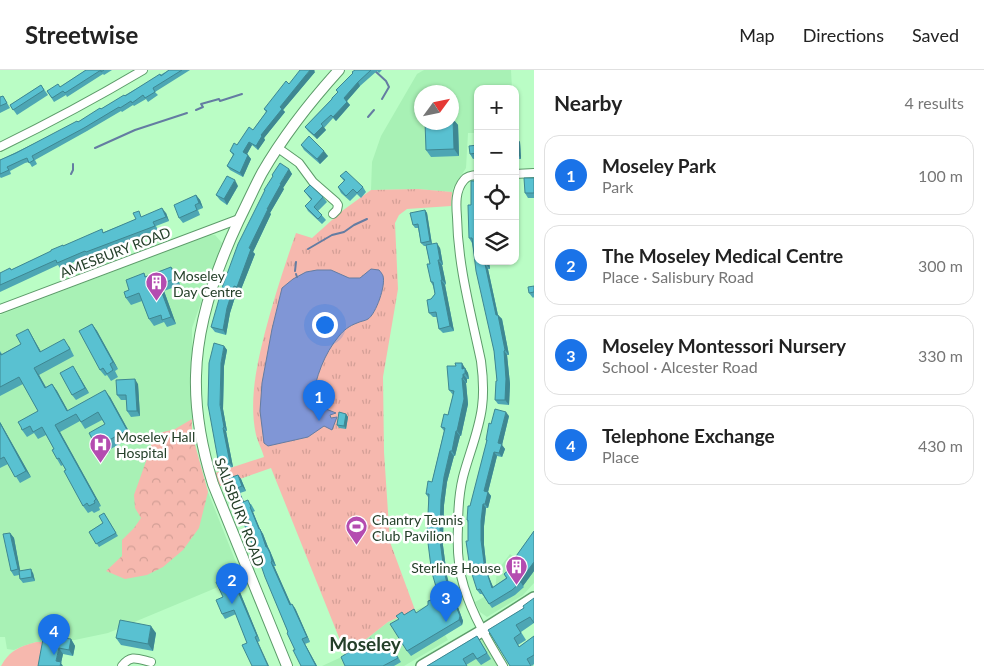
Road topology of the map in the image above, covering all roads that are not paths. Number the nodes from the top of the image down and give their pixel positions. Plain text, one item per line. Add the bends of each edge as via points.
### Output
1 (143, 70) edge
2 (339, 70) edge
3 (0, 147) edge
4 (278, 148) junction
5 (534, 173) edge
6 (519, 174) edge
7 (474, 175) edge
8 (333, 214) dead end
9 (240, 219) junction
10 (0, 309) edge
11 (534, 598) edge
12 (482, 631) junction
13 (150, 662) dead end
14 (122, 666) edge
15 (287, 666) edge
16 (422, 666) edge
17 (503, 666) edge

1 - 3 street
2 - 4 main road, SALISBURY ROAD
4 - 8 street via 299,163 313,182 336,202 337,210
4 - 9 main road, SALISBURY ROAD
5 - 6 street
7 - 12 street via 464,180 459,189 457,242 482,361 482,406 462,480 458,535 464,586
9 - 10 street, AMESBURY ROAD
9 - 15 main road, SALISBURY ROAD via 220,262 205,312 196,375 197,414 213,484
11 - 12 highway
12 - 16 highway
12 - 17 street
13 - 14 street via 133,658

